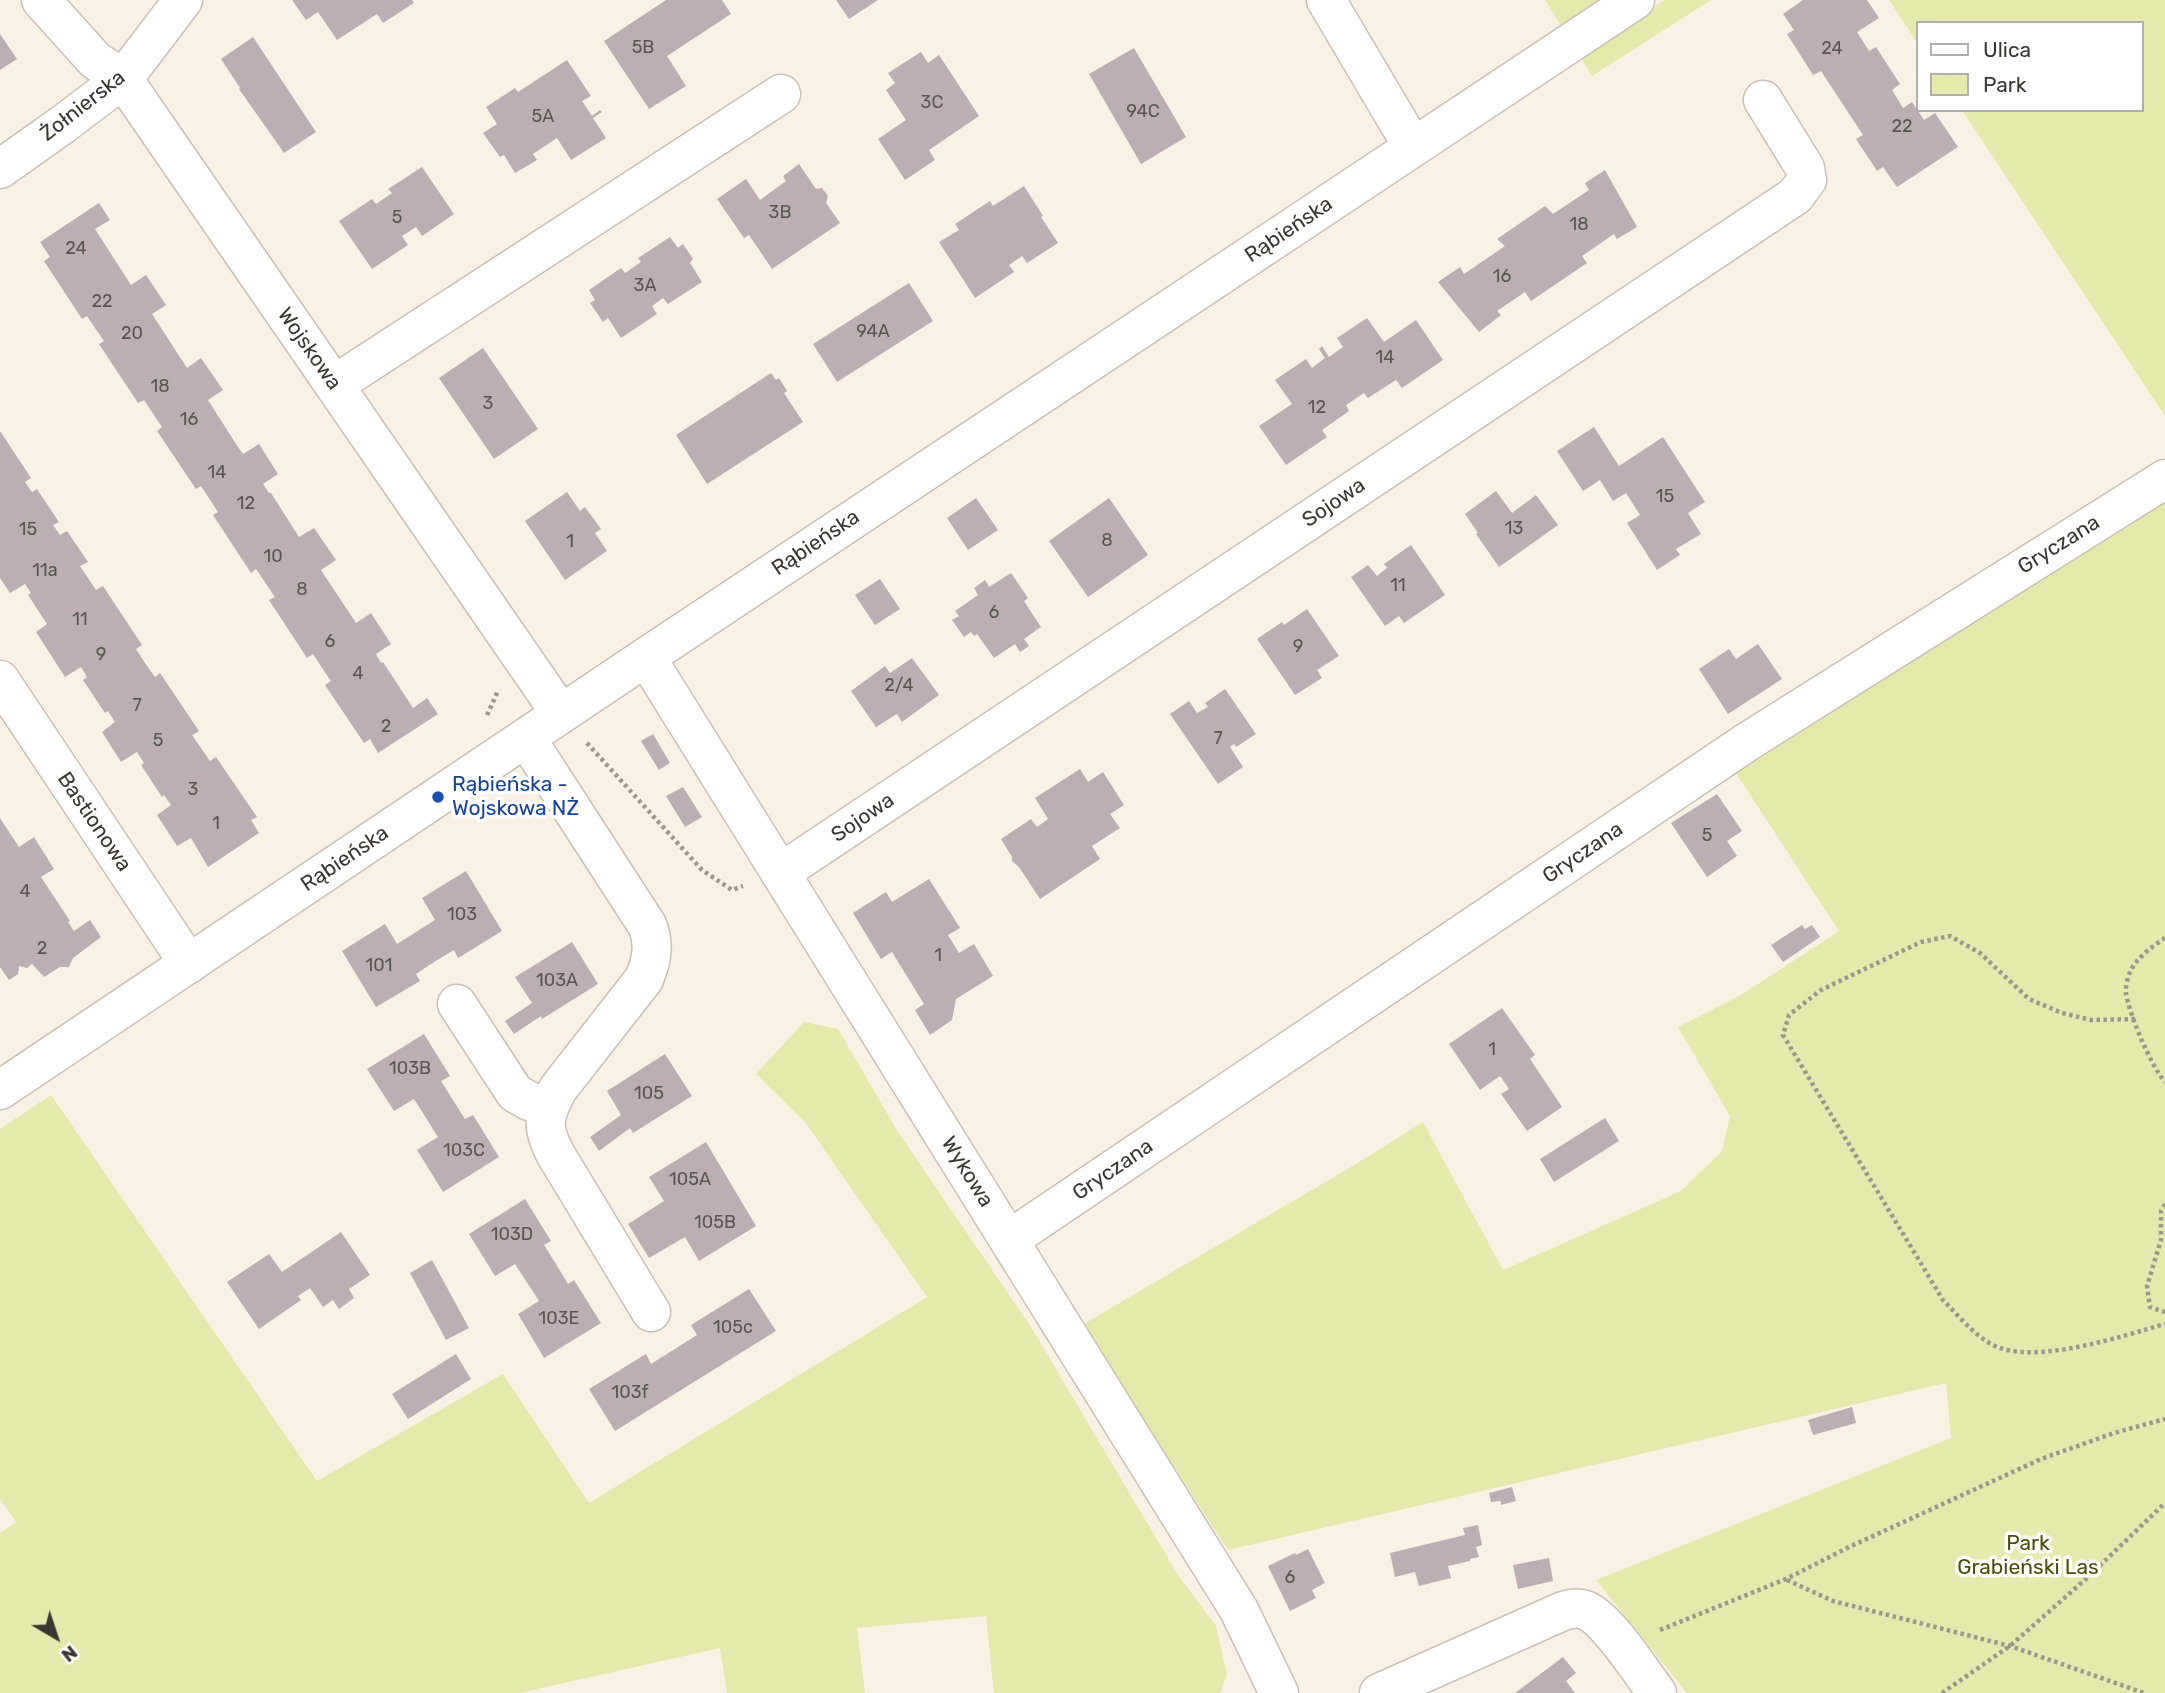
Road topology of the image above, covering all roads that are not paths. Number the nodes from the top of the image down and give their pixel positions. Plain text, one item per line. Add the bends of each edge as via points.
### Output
1 (41, 0) edge
2 (183, 0) edge
3 (1326, 0) edge
4 (1635, 0) edge
5 (123, 79) junction
6 (781, 94) dead end
7 (1763, 100) dead end
8 (1413, 147) junction
9 (0, 169) edge
10 (334, 385) junction
11 (2165, 479) edge
12 (646, 657) junction
13 (0, 680) edge
14 (561, 714) junction
15 (526, 738) junction
16 (780, 873) junction
17 (189, 964) junction
18 (457, 1004) dead end
19 (0, 1090) edge
20 (549, 1107) junction
21 (1010, 1240) junction
22 (651, 1312) dead end
23 (1279, 1693) edge
24 (1379, 1693) edge
25 (1657, 1693) edge

1 - 5 street, Wojskowa via 95,60
2 - 5 street, Żołnierska
3 - 8 street
4 - 8 street, Rąbieńska
5 - 9 street, Żołnierska
5 - 10 street, Wojskowa
6 - 10 street
7 - 16 street, Sojowa via 1805,168 1807,180 1795,196
8 - 12 street, Rąbieńska
10 - 14 street, Wojskowa
11 - 21 street, Gryczana via 1747,742
12 - 14 street, Rąbieńska
12 - 16 street, Wykowa
13 - 17 street, Bastionowa
14 - 15 street, Rąbieńska
15 - 17 street, Rąbieńska
15 - 20 street via 652,937 651,964 644,979 558,1089
16 - 21 street, Wykowa
17 - 19 street, Rąbieńska
18 - 20 street via 515,1093
20 - 22 street via 544,1125 548,1141
21 - 23 street, Wykowa via 1240,1610
24 - 25 street via 1571,1609 1595,1616

